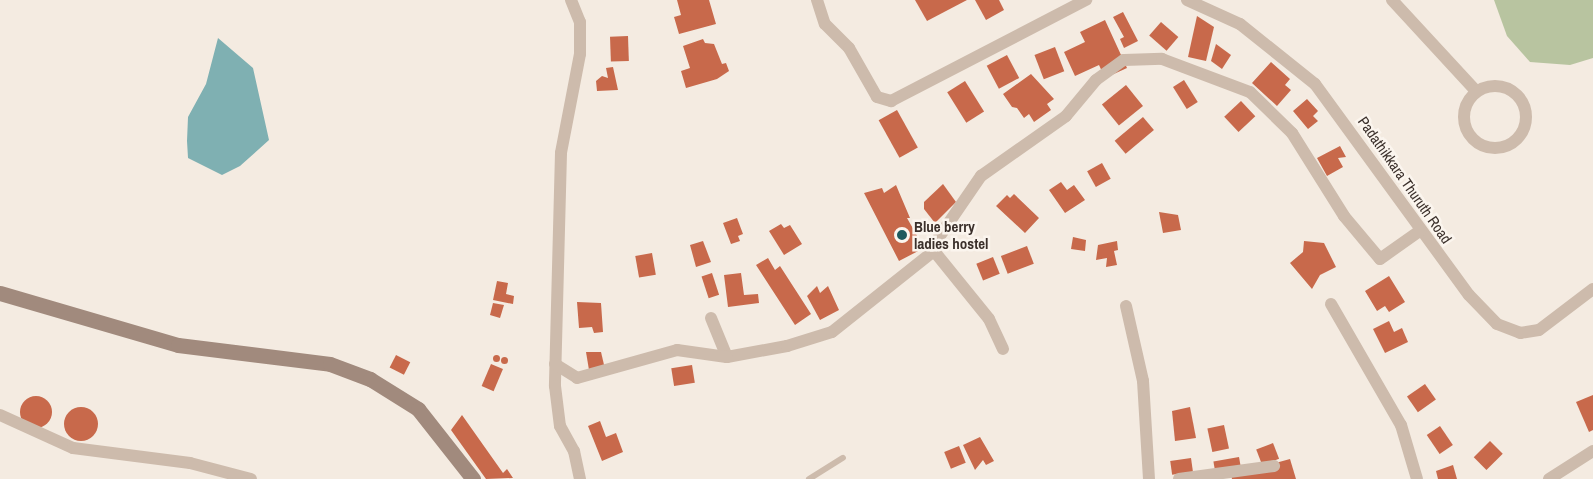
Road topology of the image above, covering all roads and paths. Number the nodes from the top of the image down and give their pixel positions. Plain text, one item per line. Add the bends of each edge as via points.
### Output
1 (571, 0) edge
2 (817, 0) edge
3 (1086, 0) edge
4 (1187, 0) edge
5 (1392, 0) edge
6 (1476, 91) junction
7 (1421, 230) junction
8 (934, 251) junction
9 (1593, 289) edge
10 (0, 293) edge
11 (1331, 304) dead end
12 (1126, 306) dead end
13 (711, 318) dead end
14 (1003, 349) dead end
15 (727, 357) junction
16 (555, 364) junction
17 (0, 415) edge
18 (1593, 451) edge
19 (843, 458) dead end
20 (1274, 466) dead end
21 (251, 479) edge
22 (473, 479) edge
23 (580, 479) edge
24 (809, 479) edge
25 (1149, 479) edge
26 (1179, 479) edge
27 (1417, 479) edge
28 (1549, 479) edge

1 - 16 street via 580,22 580,54 561,153
2 - 3 street via 825,24 849,48 877,97 891,101
4 - 7 street, Padathikkara Thuruth Road via 1240,24 1315,84
5 - 6 street
6 - 6 street via 1499,86 1520,98 1526,121 1514,142 1490,148 1469,136 1463,112
7 - 8 street via 1380,260 1344,216 1292,133 1250,92 1162,59 1124,60 1096,80 1066,116 981,176 937,240
7 - 9 street, Padathikkara Thuruth Road via 1469,295 1509,331 1527,333 1549,325
8 - 14 street via 989,319
8 - 15 street via 832,332 787,346
10 - 22 main road via 178,345 330,364 370,379 418,409
11 - 27 street via 1401,425
12 - 25 street via 1143,381
13 - 15 street
15 - 16 street via 677,350 577,378
16 - 23 street via 560,426 574,451
17 - 21 street via 73,447 190,463
18 - 28 street
19 - 24 lane
20 - 26 street

